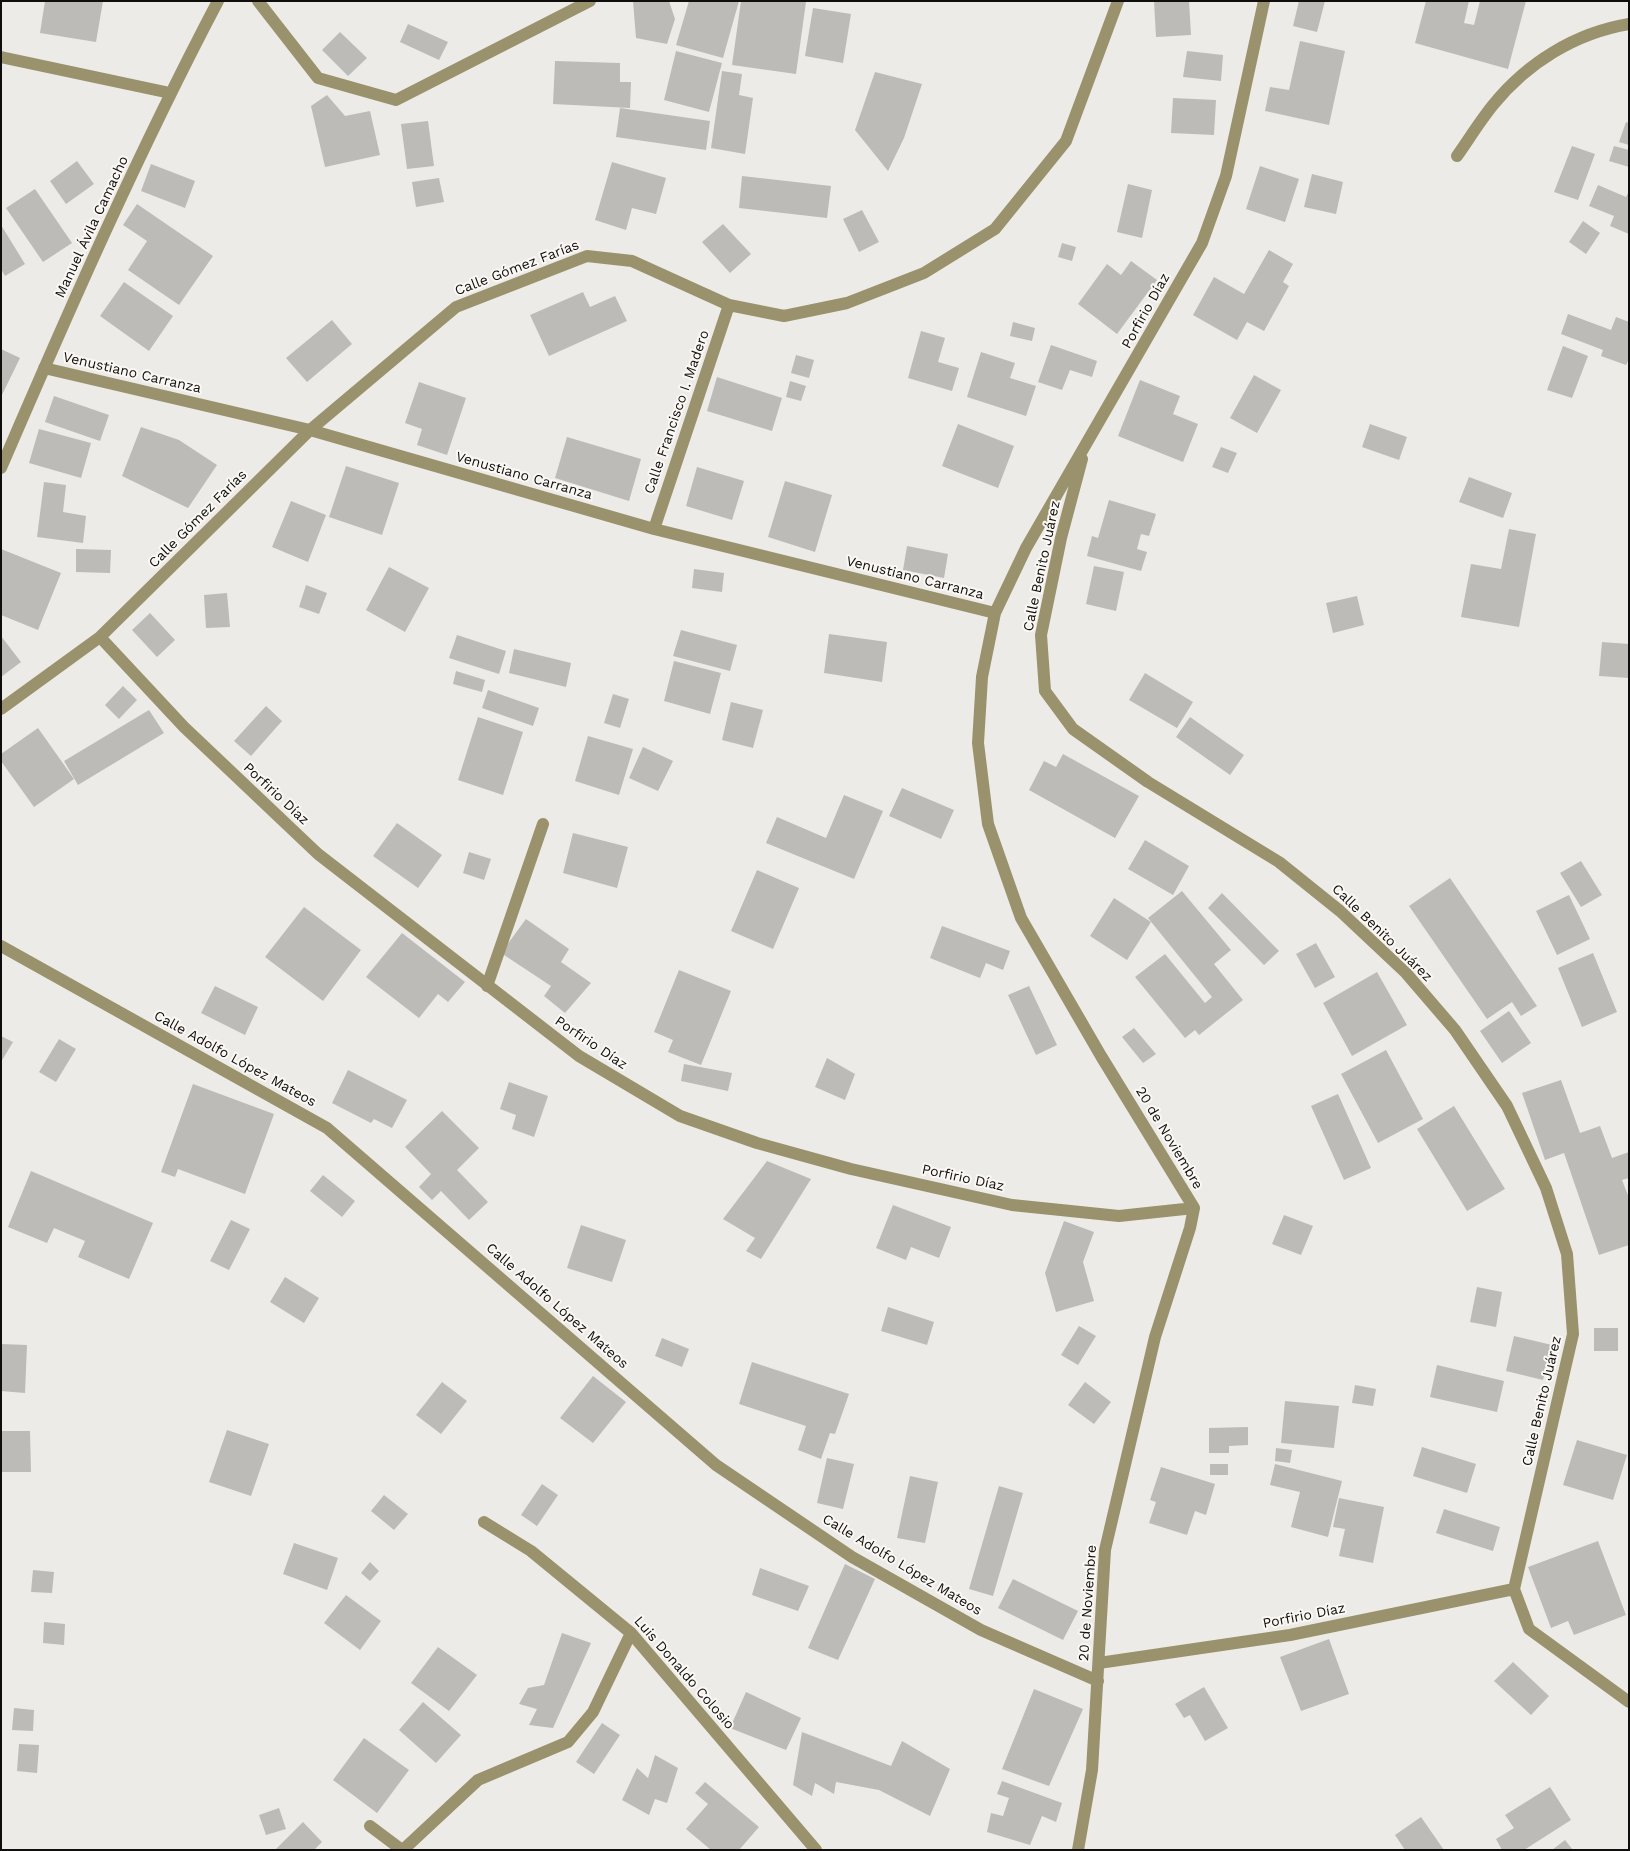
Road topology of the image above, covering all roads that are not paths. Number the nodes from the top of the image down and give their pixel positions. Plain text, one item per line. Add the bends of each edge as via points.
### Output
1 (218, 1) edge
2 (258, 1) edge
3 (590, 1) edge
4 (1118, 1) edge
5 (1264, 1) edge
6 (1629, 24) edge
7 (1, 57) edge
8 (170, 92) junction
9 (1457, 156) dead end
10 (729, 305) junction
11 (44, 368) junction
12 (310, 430) junction
13 (1086, 442) junction
14 (1, 468) edge
15 (654, 529) junction
16 (995, 613) junction
17 (100, 637) junction
18 (1, 709) edge
19 (543, 824) dead end
20 (1, 946) edge
21 (487, 986) junction
22 (1194, 1208) junction
23 (484, 1522) dead end
24 (1514, 1589) junction
25 (631, 1633) junction
26 (1099, 1663) junction
27 (1098, 1681) junction
28 (1629, 1702) edge
29 (370, 1826) dead end
30 (402, 1850) edge
31 (816, 1850) edge
32 (1078, 1850) edge

1 - 8 street, Manuel Ávila Camacho
2 - 3 street via 318,78 396,100
4 - 10 street, Calle Gómez Farías via 1066,141 995,230 924,273 847,303 784,316
5 - 13 street, Porfirio Díaz via 1226,176 1202,243
6 - 9 street via 1591,33 1538,61 1494,105
7 - 8 street
8 - 11 street, Manuel Ávila Camacho
10 - 12 street, Calle Gómez Farías via 632,261 587,256 456,307
10 - 15 street, Calle Francisco I. Madero
11 - 12 street, Venustiano Carranza
11 - 14 street, Manuel Ávila Camacho
12 - 15 street, Venustiano Carranza
12 - 17 street, Calle Gómez Farías
13 - 16 street, Porfirio Díaz via 1026,548
13 - 24 street, Calle Benito Juárez via 1061,538 1041,635 1045,691 1073,730 1148,782 1279,862 1340,911 1406,973 1455,1030 1506,1106 1546,1188 1567,1254 1573,1334
15 - 16 street, Venustiano Carranza
16 - 22 street, 20 de Noviembre via 982,677 978,743 988,824 1021,918
17 - 18 street, Calle Gómez Farías
17 - 21 street, Porfirio Díaz via 184,727 318,854
19 - 21 street
20 - 27 street, Calle Adolfo López Mateos via 327,1128 716,1465 852,1557 981,1630
21 - 22 street, Porfirio Díaz via 579,1056 680,1116 757,1143 851,1169 1012,1205 1119,1216
22 - 26 street, 20 de Noviembre via 1155,1337 1105,1550
23 - 25 street, Luis Donaldo Colosio via 531,1551
24 - 26 street, Porfirio Díaz via 1290,1635
24 - 28 street via 1529,1629
25 - 30 street via 593,1712 568,1742 478,1780
25 - 31 street, Luis Donaldo Colosio
26 - 27 street, 20 de Noviembre
27 - 32 street, 20 de Noviembre via 1092,1770
29 - 30 street

